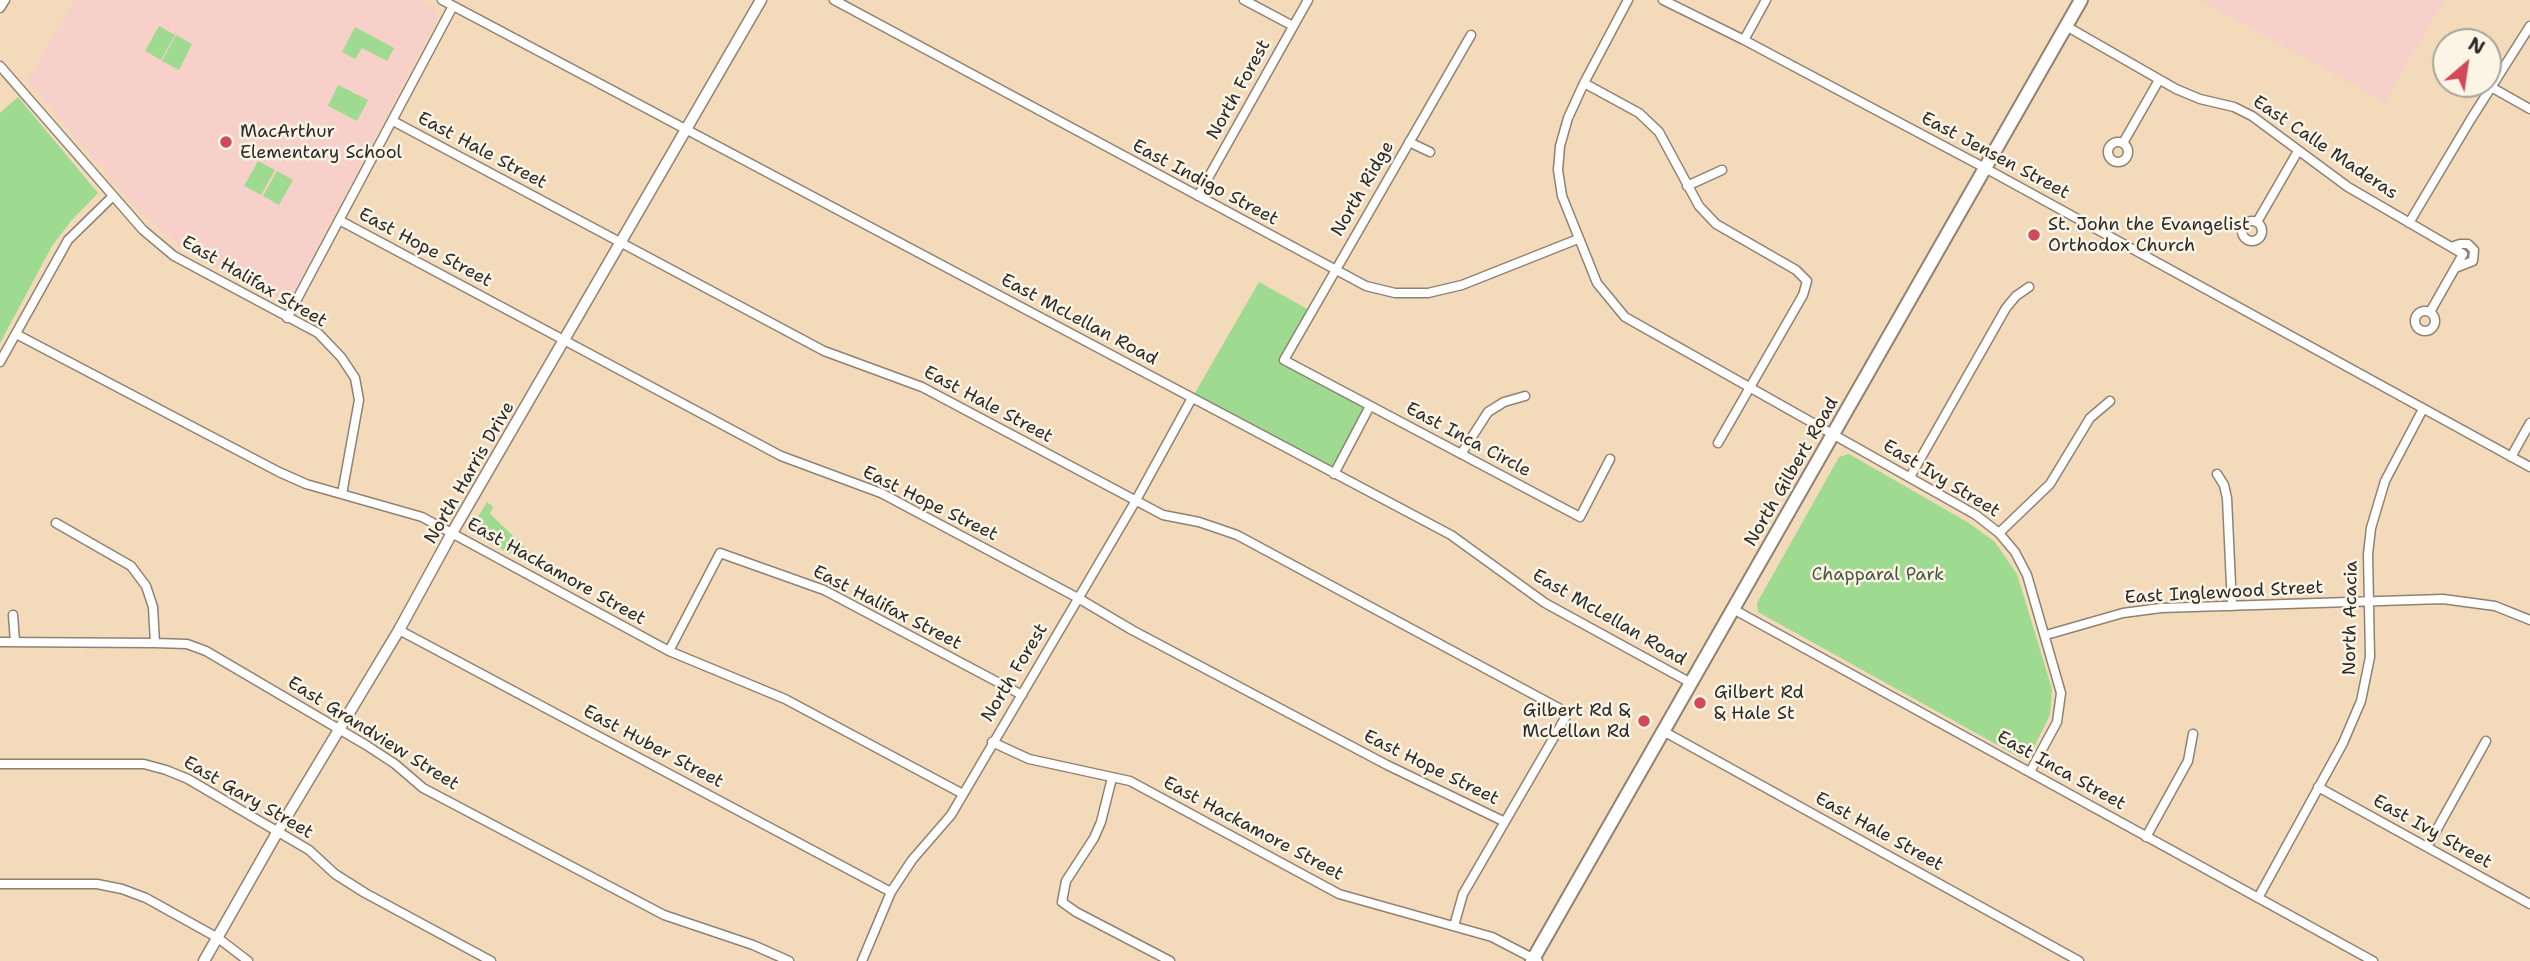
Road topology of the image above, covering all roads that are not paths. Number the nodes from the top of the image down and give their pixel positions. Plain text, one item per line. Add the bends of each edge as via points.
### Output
1 (5, 0) edge
2 (442, 0) edge
3 (761, 0) edge
4 (834, 0) edge
5 (1244, 0) edge
6 (1308, 0) edge
7 (1628, 0) edge
8 (1663, 0) edge
9 (1766, 0) edge
10 (2081, 0) edge
11 (453, 6) junction
12 (0, 8) edge
13 (1293, 26) junction
14 (2066, 26) junction
15 (2530, 26) edge
16 (1471, 35) dead end
17 (1744, 40) junction
18 (0, 66) edge
19 (2502, 70) edge
20 (2159, 80) junction
21 (1584, 83) junction
22 (2502, 93) edge
23 (2484, 98) edge
24 (2530, 108) edge
25 (393, 121) junction
26 (685, 129) junction
27 (1409, 142) junction
28 (2123, 143) dead end
29 (2298, 151) junction
30 (1430, 152) dead end
31 (1985, 168) junction
32 (1722, 170) dead end
33 (1687, 186) junction
34 (1198, 196) junction
35 (113, 197) junction
36 (339, 220) junction
37 (2257, 222) dead end
38 (2409, 223) junction
39 (1578, 239) junction
40 (620, 242) junction
41 (1334, 270) junction
42 (2029, 287) dead end
43 (2430, 312) dead end
44 (287, 318) junction
45 (16, 334) junction
46 (565, 341) junction
47 (1284, 360) joint
48 (0, 362) edge
49 (1750, 386) junction
50 (1525, 396) dead end
51 (1192, 398) junction
52 (2110, 401) dead end
53 (1370, 406) junction
54 (2423, 409) junction
55 (2530, 423) edge
56 (1834, 434) junction
57 (1718, 443) dead end
58 (1461, 454) junction
59 (2511, 457) junction
60 (1610, 459) dead end
61 (2530, 467) edge
62 (1334, 474) junction
63 (2217, 474) dead end
64 (1910, 477) junction
65 (342, 494) junction
66 (1135, 502) junction
67 (56, 523) dead end
68 (452, 533) junction
69 (1999, 533) junction
70 (1078, 598) junction
71 (2370, 601) junction
72 (2232, 606) junction
73 (1733, 609) junction
74 (13, 615) dead end
75 (2530, 620) edge
76 (399, 630) junction
77 (2046, 635) junction
78 (0, 642) edge
79 (15, 642) junction
80 (155, 643) junction
81 (669, 651) junction
82 (1691, 683) junction
83 (1021, 695) junction
84 (339, 730) junction
85 (1663, 732) junction
86 (2193, 734) dead end
87 (2486, 741) dead end
88 (992, 742) junction
89 (0, 764) edge
90 (2030, 772) junction
91 (1112, 778) junction
92 (2318, 787) junction
93 (963, 794) junction
94 (1503, 821) junction
95 (278, 831) junction
96 (2146, 837) junction
97 (2427, 847) junction
98 (0, 884) edge
99 (891, 892) junction
100 (2258, 898) junction
101 (2530, 904) edge
102 (1454, 926) junction
103 (218, 938) junction
104 (1534, 960) edge
105 (204, 961) edge
106 (248, 961) edge
107 (491, 961) edge
108 (789, 961) edge
109 (862, 961) edge
110 (1170, 961) edge
111 (2079, 961) edge
112 (2373, 961) edge

1 - 12 street
2 - 11 street, East McLellan Road
3 - 26 street, North Harris Drive
4 - 34 street, East Indigo Street
5 - 13 street
6 - 13 street, North Forest
7 - 21 street, East Ivy Street
8 - 17 street, East Jensen Street
9 - 17 street
10 - 14 main road, North Gilbert Road
11 - 25 street
11 - 26 street, East McLellan Road
13 - 34 street, North Forest
14 - 20 street, East Calle Maderas
14 - 31 main road, North Gilbert Road
15 - 19 street
16 - 27 street, North Ridge
17 - 31 street, East Jensen Street
18 - 35 street, East Halifax Street
20 - 28 street
20 - 29 street, East Calle Maderas via 2191,96 2243,111
21 - 33 street via 1639,113 1659,132
21 - 39 street, East Ivy Street via 1568,118 1558,170
22 - 24 street
23 - 38 street
25 - 36 street
25 - 40 street, East Hale Street
26 - 40 street, North Harris Drive
26 - 51 street, East McLellan Road
27 - 30 street
27 - 41 street, North Ridge
29 - 37 street
29 - 38 street, East Calle Maderas
31 - 54 street, East Jensen Street
31 - 56 main road, North Gilbert Road
32 - 33 street
33 - 49 street via 1716,224 1807,281
34 - 41 street, East Indigo Street
35 - 44 street, East Halifax Street via 174,256
35 - 45 street via 68,240
36 - 44 street
36 - 46 street, East Hope Street
38 - 43 street, East Calle Maderas via 2463,254
39 - 41 street, East Indigo Street via 1462,285 1428,293 1395,293 1366,286
39 - 49 street, East Ivy Street via 1597,283 1625,317
40 - 46 street, North Harris Drive
40 - 66 street, East Hale Street via 824,351 922,387
41 - 47 street, North Ridge
42 - 64 street via 2006,309
44 - 65 street, East Halifax Street via 318,333 355,378 359,400
45 - 48 street
45 - 65 street, East Hackamore Street via 279,472
46 - 68 street, North Harris Drive
46 - 70 street, East Hope Street via 781,456 881,493
47 - 53 street, East Inca Circle
49 - 56 street, East Ivy Street
49 - 57 street
50 - 58 street via 1488,412
51 - 62 street, East McLellan Road
51 - 66 street, North Forest
52 - 69 street via 2090,418 2050,484
53 - 58 street, East Inca Circle
53 - 62 street
54 - 59 street, East Jensen Street
54 - 71 street, North Acacia via 2377,504 2368,554
55 - 59 street
56 - 64 street, East Ivy Street
56 - 73 main road, North Gilbert Road
58 - 60 street, East Inca Circle via 1580,517
59 - 61 street, East Jensen Street
62 - 82 street, East McLellan Road via 1451,535 1545,603
63 - 72 street via 2227,498
64 - 69 street, East Ivy Street
65 - 68 street, East Hackamore Street via 422,517
66 - 70 street, North Forest
66 - 94 street, East Hale Street via 1163,515 1237,534 1568,713
67 - 80 street via 131,566 146,586 153,607
68 - 76 street, North Harris Drive
68 - 81 street, East Hackamore Street
69 - 77 street, East Ivy Street via 2027,575
70 - 83 street, North Forest
70 - 94 street, East Hope Street via 1387,765
71 - 72 street, East Inglewood Street
71 - 75 street, East Inglewood Street via 2469,600
71 - 92 street, North Acacia via 2370,657 2363,694 2350,730
72 - 77 street, East Inglewood Street via 2123,613
73 - 82 main road, North Gilbert Road
73 - 90 street, East Inca Street
74 - 79 street
76 - 84 street, North Harris Drive
76 - 99 street, East Huber Street
77 - 90 street, East Ivy Street via 2061,703 2052,732
78 - 79 street, East Grandview Street
79 - 80 street, East Grandview Street
80 - 84 street, East Grandview Street via 187,644 206,651
81 - 83 street, East Halifax Street via 720,553 824,590
81 - 93 street, East Hackamore Street via 785,699
82 - 85 main road, North Gilbert Road
83 - 88 street, North Forest
84 - 95 street, North Harris Drive
84 - 108 street, East Grandview Street via 395,764 423,788 664,915
85 - 104 main road, North Gilbert Road
85 - 111 street, East Hale Street
86 - 96 street via 2188,761
87 - 97 street
88 - 91 street, East Hackamore Street via 1029,759
88 - 93 street, North Forest
89 - 95 street, East Gary Street via 144,764 166,769
90 - 96 street, East Inca Street
91 - 102 street, East Hackamore Street via 1143,787 1339,894
91 - 110 street via 1094,838 1066,881 1062,902
92 - 97 street, East Ivy Street
92 - 100 street, North Acacia
93 - 99 street, North Forest
94 - 102 street via 1463,894
95 - 103 street, North Harris Drive
95 - 107 street, East Gary Street via 365,893
96 - 100 street, East Inca Street
97 - 101 street, East Ivy Street
98 - 103 street via 97,884 122,889
99 - 109 street, North Forest
100 - 112 street, East Inca Street
102 - 104 street, East Hackamore Street via 1502,941
103 - 105 street, North Harris Drive
103 - 106 street

